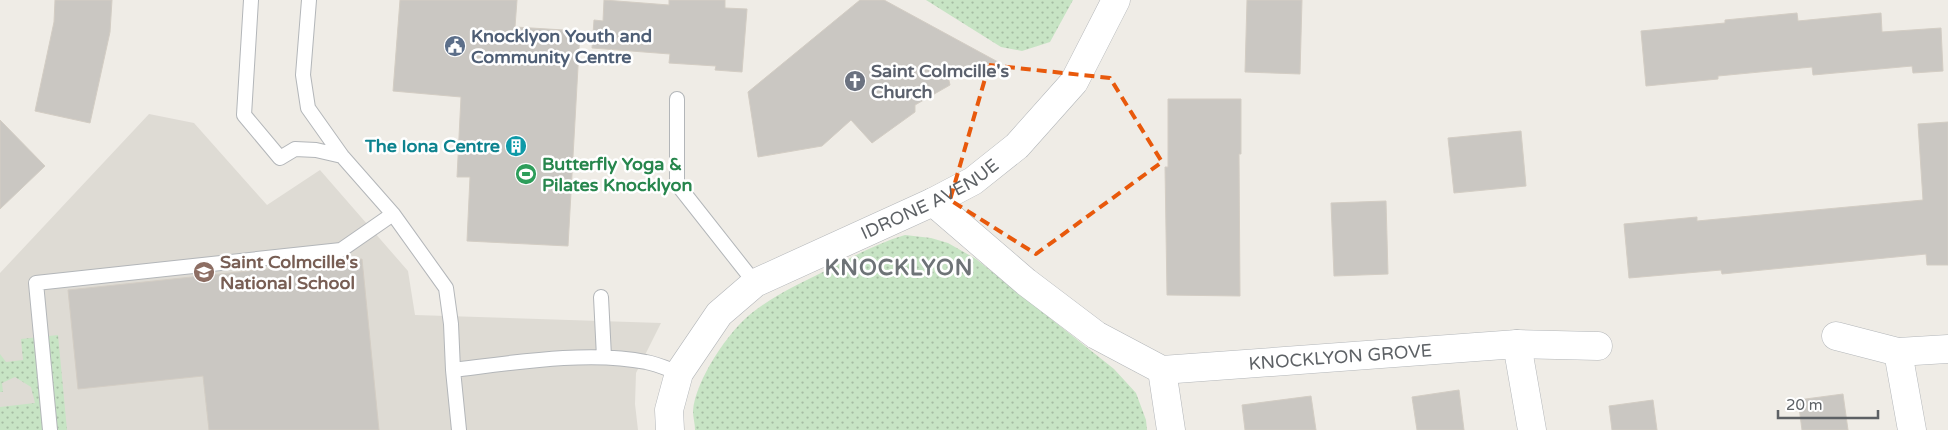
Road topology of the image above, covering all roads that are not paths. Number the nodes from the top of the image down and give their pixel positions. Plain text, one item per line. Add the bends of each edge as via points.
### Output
1 (251, 0) edge
2 (309, 0) edge
3 (1116, 0) edge
4 (677, 99) dead end
5 (342, 156) junction
6 (933, 202) junction
7 (393, 214) junction
8 (756, 283) junction
9 (601, 297) dead end
10 (1836, 336) dead end
11 (1517, 344) junction
12 (1598, 346) dead end
13 (1948, 349) edge
14 (1898, 352) junction
15 (604, 357) junction
16 (453, 370) junction
17 (1162, 370) junction
18 (679, 373) junction
19 (50, 430) edge
20 (459, 430) edge
21 (670, 430) edge
22 (1171, 430) edge
23 (1532, 430) edge
24 (1912, 430) edge

1 - 5 lane via 244,115 280,158 295,149
2 - 5 lane via 303,75 308,108
3 - 6 street, IDRONE AVENUE via 1074,82 1017,146 973,181
4 - 8 lane via 678,184
5 - 7 lane
6 - 8 street, IDRONE AVENUE
6 - 17 street via 1026,282 1096,335
7 - 16 lane via 446,288
7 - 19 lane via 341,250 36,283
8 - 18 street, IDRONE AVENUE via 719,314
9 - 15 lane
10 - 14 street
11 - 12 street, KNOCKLYON GROVE
11 - 17 street, KNOCKLYON GROVE
11 - 23 street
13 - 14 street
14 - 24 street
15 - 16 lane
15 - 18 lane via 647,362
16 - 20 lane
17 - 22 street
18 - 21 street, IDRONE AVENUE via 668,410

